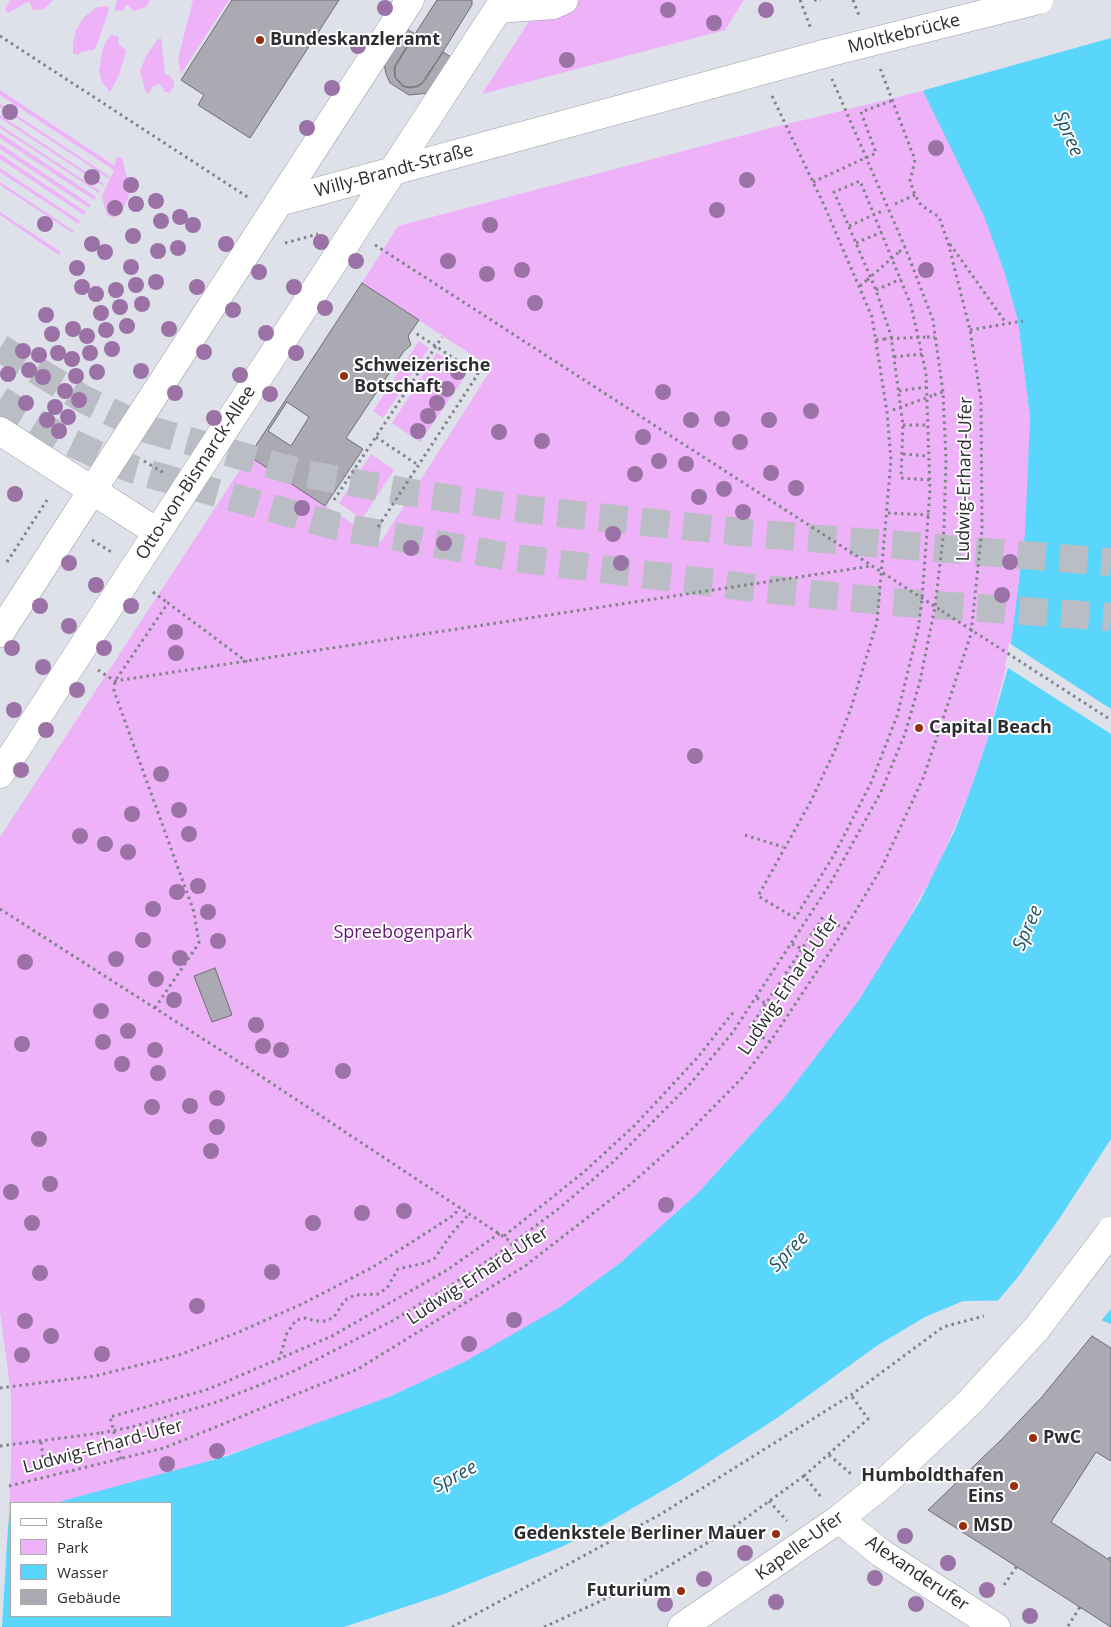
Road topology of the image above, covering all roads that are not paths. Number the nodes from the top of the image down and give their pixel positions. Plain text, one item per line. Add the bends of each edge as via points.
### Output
1 (410, 0) edge
2 (564, 0) edge
3 (1039, 0) edge
4 (501, 4) edge
5 (824, 54) joint
6 (392, 172) junction
7 (279, 202) junction
8 (0, 431) edge
9 (93, 491) junction
10 (157, 532) junction
11 (0, 633) edge
12 (0, 774) edge
13 (1111, 1231) edge
14 (838, 1519) junction
15 (682, 1627) edge
16 (996, 1627) edge

1 - 7 street
2 - 4 street via 553,6
3 - 5 street, Moltkebrücke, bridge
4 - 6 street, Otto-von-Bismarck-Allee
5 - 6 street, Willy-Brandt-Straße
6 - 7 street, Willy-Brandt-Straße
6 - 10 street, Otto-von-Bismarck-Allee
7 - 9 street
8 - 9 street
9 - 10 street
9 - 11 street
10 - 12 street, Otto-von-Bismarck-Allee
13 - 14 street, Kapelle-Ufer, bridge via 1038,1328 970,1402 884,1482
14 - 15 street, Kapelle-Ufer
14 - 16 street, Alexanderufer via 881,1553

